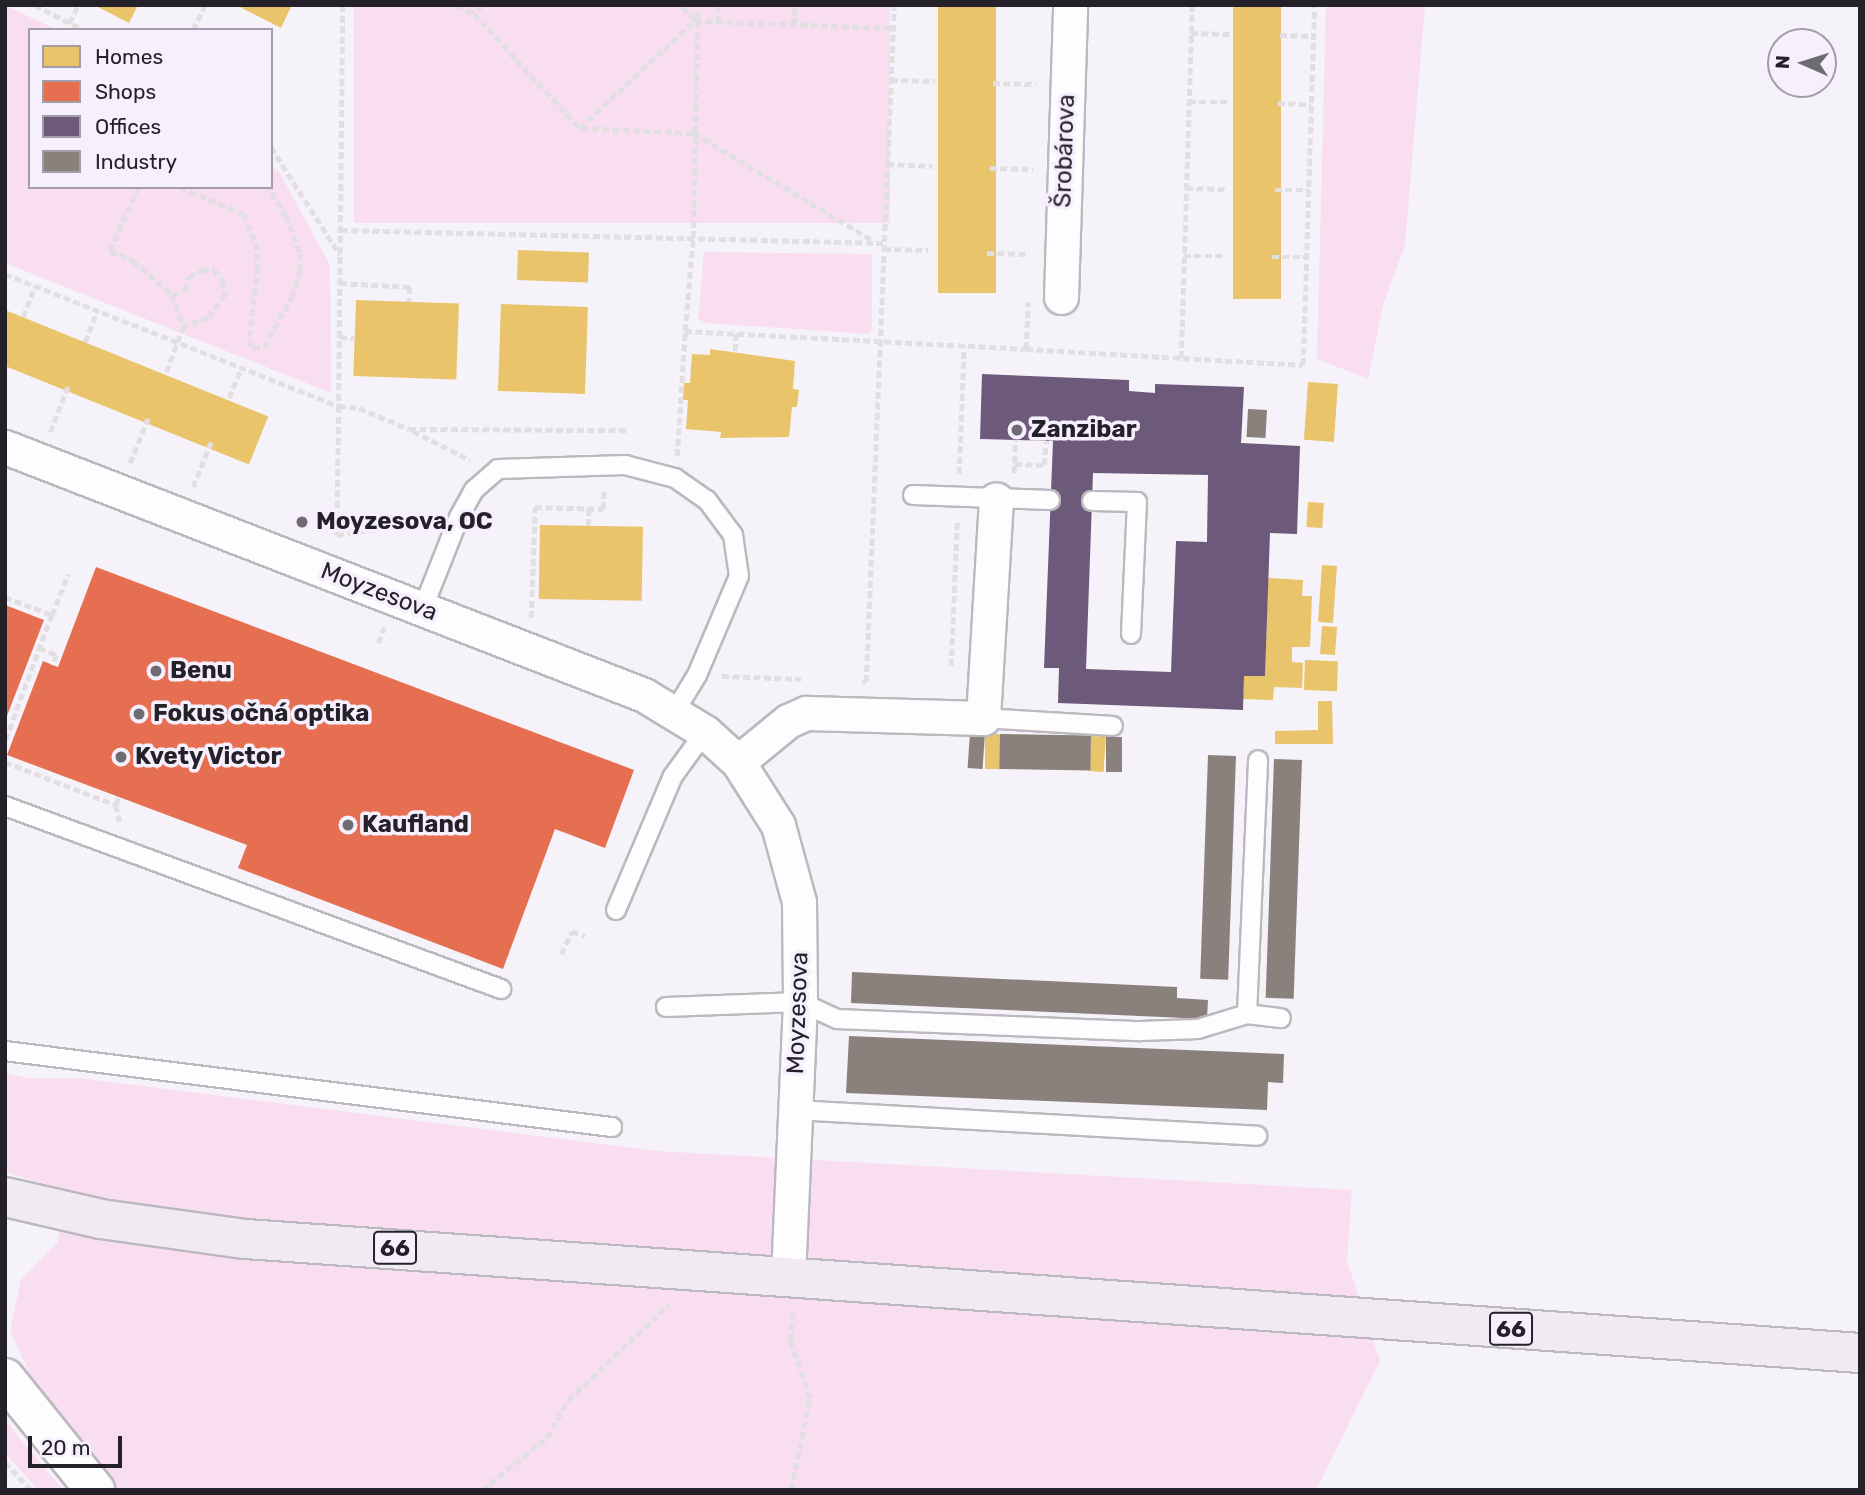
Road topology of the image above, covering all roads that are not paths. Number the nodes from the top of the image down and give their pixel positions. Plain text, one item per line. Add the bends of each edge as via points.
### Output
1 (1070, 5) edge
2 (1060, 297) dead end
3 (5, 447) edge
4 (913, 495) dead end
5 (1005, 499) junction
6 (1051, 500) dead end
7 (1092, 501) dead end
8 (423, 608) junction
9 (1131, 634) dead end
10 (675, 711) junction
11 (983, 718) junction
12 (1113, 726) dead end
13 (705, 732) junction
14 (1258, 760) dead end
15 (738, 762) junction
16 (5, 806) edge
17 (616, 910) dead end
18 (501, 989) dead end
19 (800, 1002) junction
20 (666, 1007) dead end
21 (1247, 1014) junction
22 (1281, 1018) dead end
23 (5, 1051) edge
24 (795, 1110) junction
25 (612, 1127) dead end
26 (1257, 1136) dead end
27 (5, 1197) edge
28 (788, 1278) junction
29 (1860, 1353) edge
30 (5, 1378) edge
31 (95, 1490) edge

1 - 2 street, Šrobárova
3 - 8 street, Moyzesova
4 - 5 lane
5 - 6 lane
5 - 11 street
7 - 9 lane via 1137,502
8 - 10 street, Moyzesova
8 - 10 lane via 459,517 474,490 498,469 625,465 675,478 707,500 733,535 739,576 697,675
10 - 13 street, Moyzesova
11 - 12 lane
11 - 15 street via 806,713 788,721
13 - 15 street, Moyzesova
13 - 17 lane via 673,776
14 - 21 lane
15 - 19 street, Moyzesova via 778,825 796,878
16 - 18 lane
19 - 20 lane
19 - 21 lane via 837,1019 1141,1031 1198,1029
19 - 24 street, Moyzesova
21 - 22 lane
23 - 25 lane
24 - 26 lane
24 - 28 street, Moyzesova
27 - 28 main road, 66 via 198,1234
28 - 29 main road, 66
30 - 31 street

